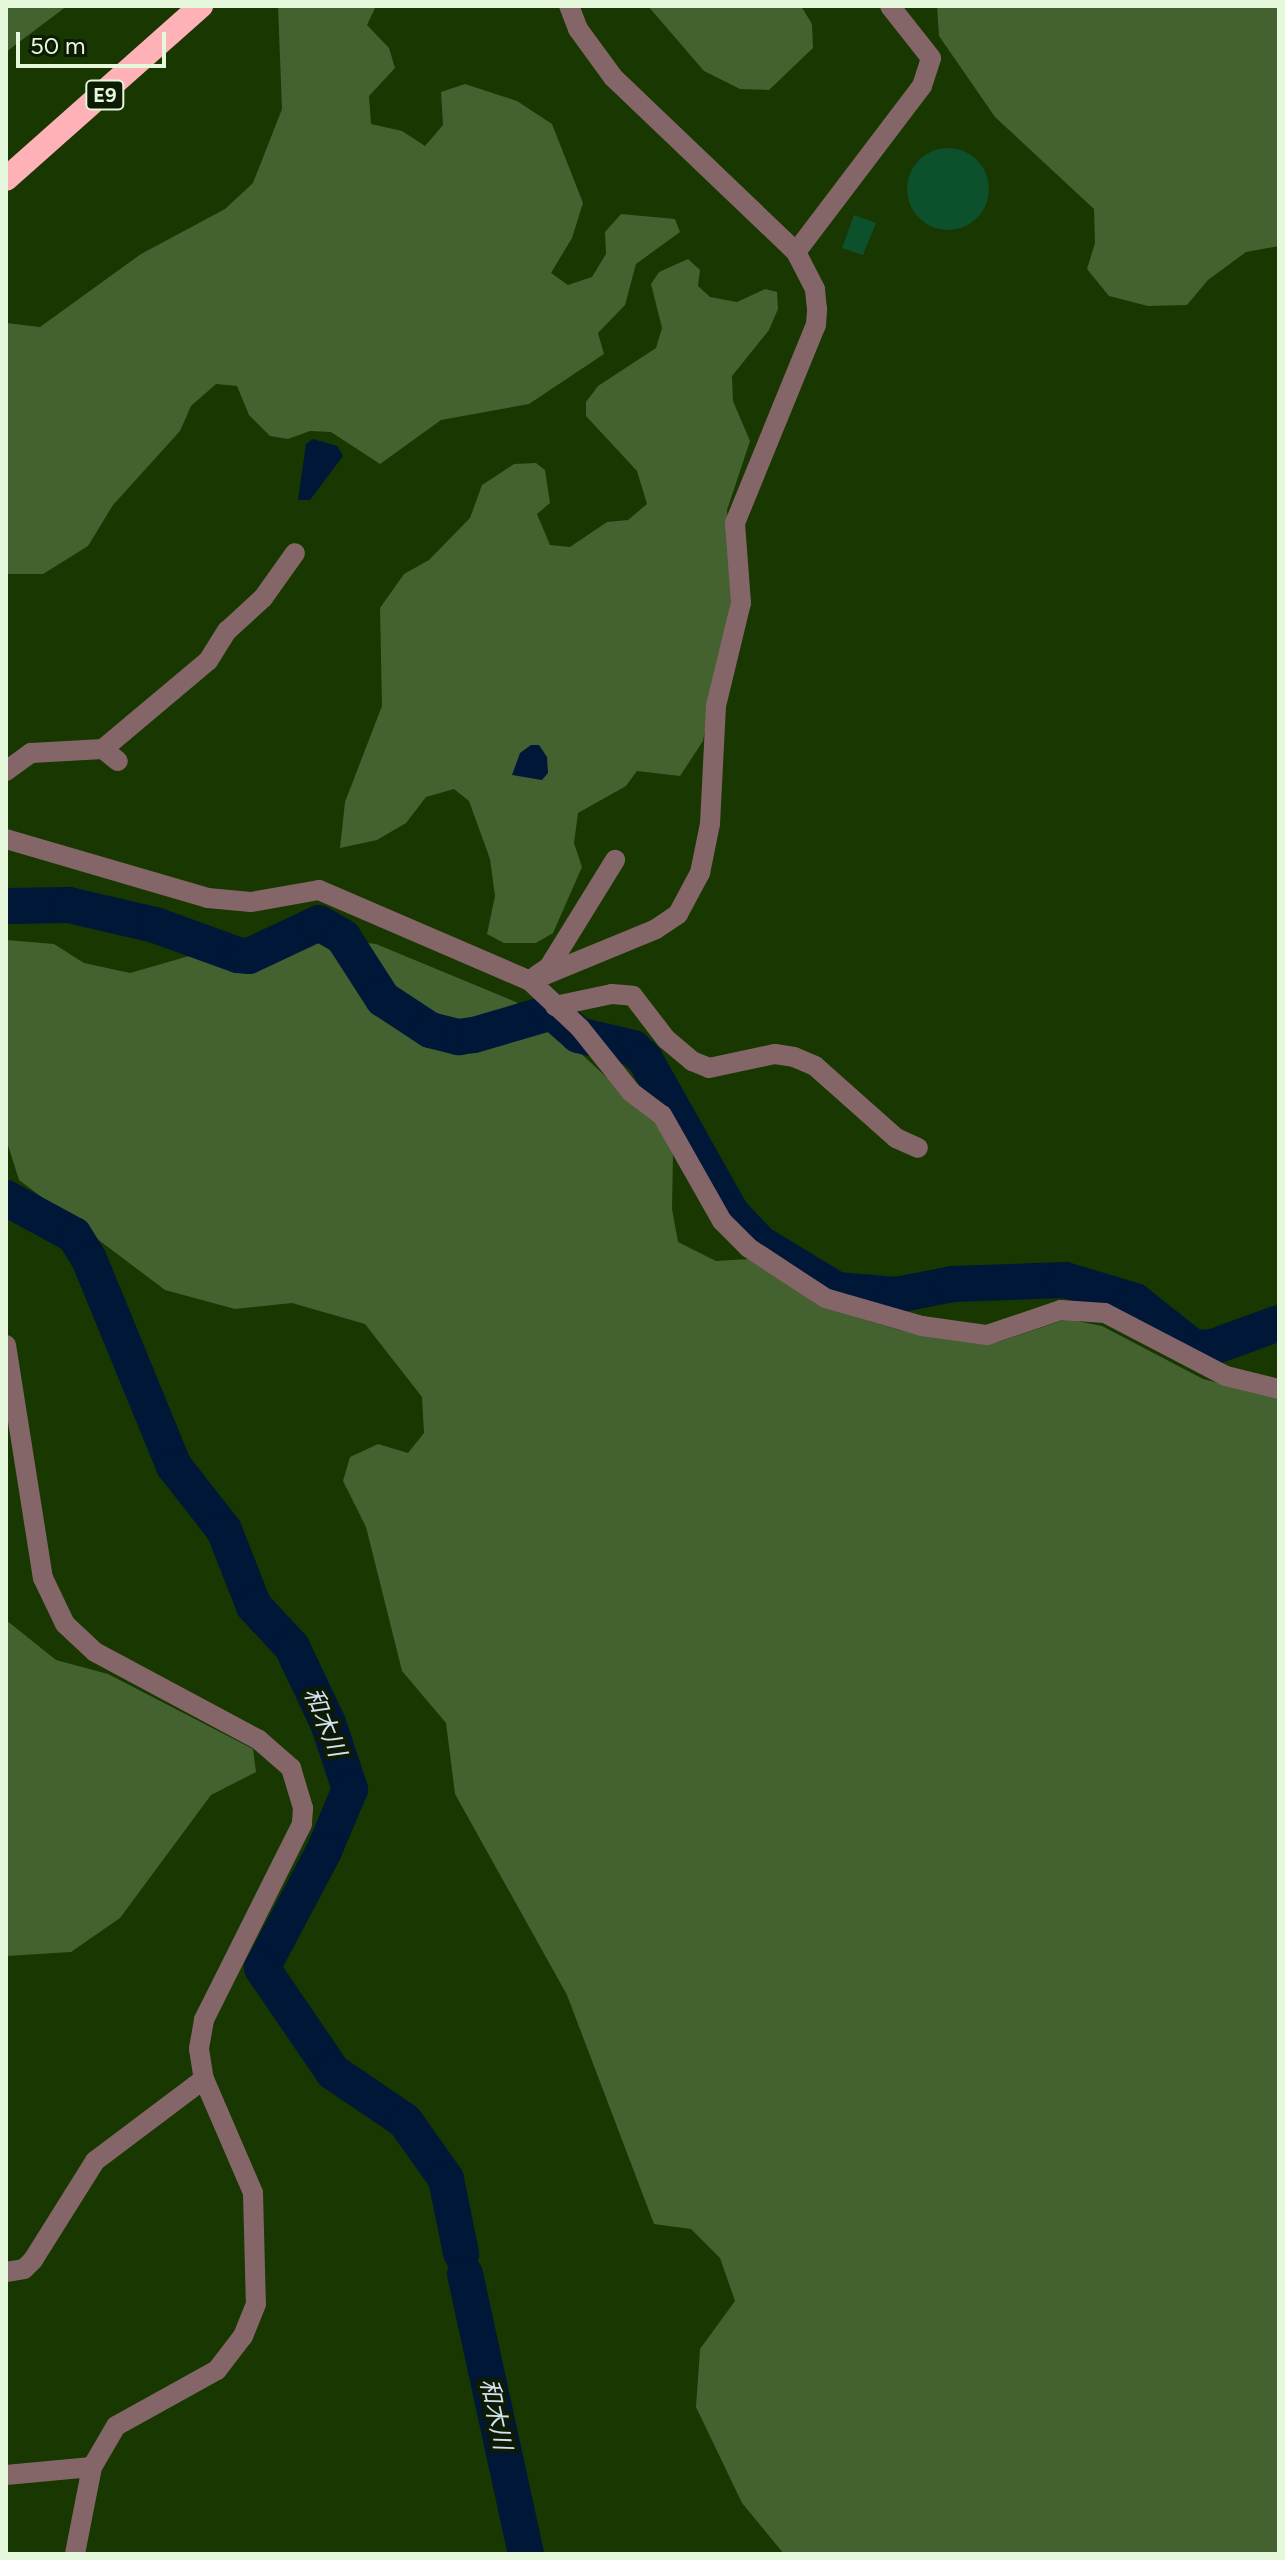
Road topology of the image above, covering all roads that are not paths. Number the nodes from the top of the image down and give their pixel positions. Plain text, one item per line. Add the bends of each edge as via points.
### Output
1 (201, 6) edge
2 (569, 6) edge
3 (890, 6) edge
4 (6, 179) edge
5 (796, 252) junction
6 (295, 553) dead end
7 (6, 771) edge
8 (6, 839) edge
9 (615, 860) dead end
10 (530, 981) junction
11 (555, 1006) junction
12 (918, 1148) dead end
13 (6, 1345) edge
14 (1279, 1389) edge
15 (204, 2079) junction
16 (6, 2272) edge
17 (92, 2467) junction
18 (6, 2475) edge
19 (75, 2554) edge

1 - 4 highway, E9
2 - 5 street via 578,29 613,77
3 - 5 street via 931,58 922,86
5 - 10 street via 815,289 816,325 735,523 741,603 716,706 715,770 700,873 678,914 656,929
6 - 7 street via 263,598 227,631 208,661 110,755 31,753
8 - 10 street via 208,898 251,902 319,890
9 - 10 street via 549,967
10 - 11 street
11 - 12 street via 612,994 633,996 666,1039 709,1068 775,1054 794,1057 815,1066 896,1138
11 - 14 street via 580,1028 631,1092 662,1115 722,1221 749,1248 825,1298 922,1326 987,1335 1061,1310 1105,1313 1226,1376
13 - 15 street via 43,1578 65,1624 95,1652 259,1740 291,1768 299,1786 302,1824 204,2020 199,2049
15 - 16 street via 95,2161 33,2260 24,2269
15 - 17 street via 253,2193 256,2304 243,2336 217,2370 125,2417
17 - 18 street
17 - 19 street

